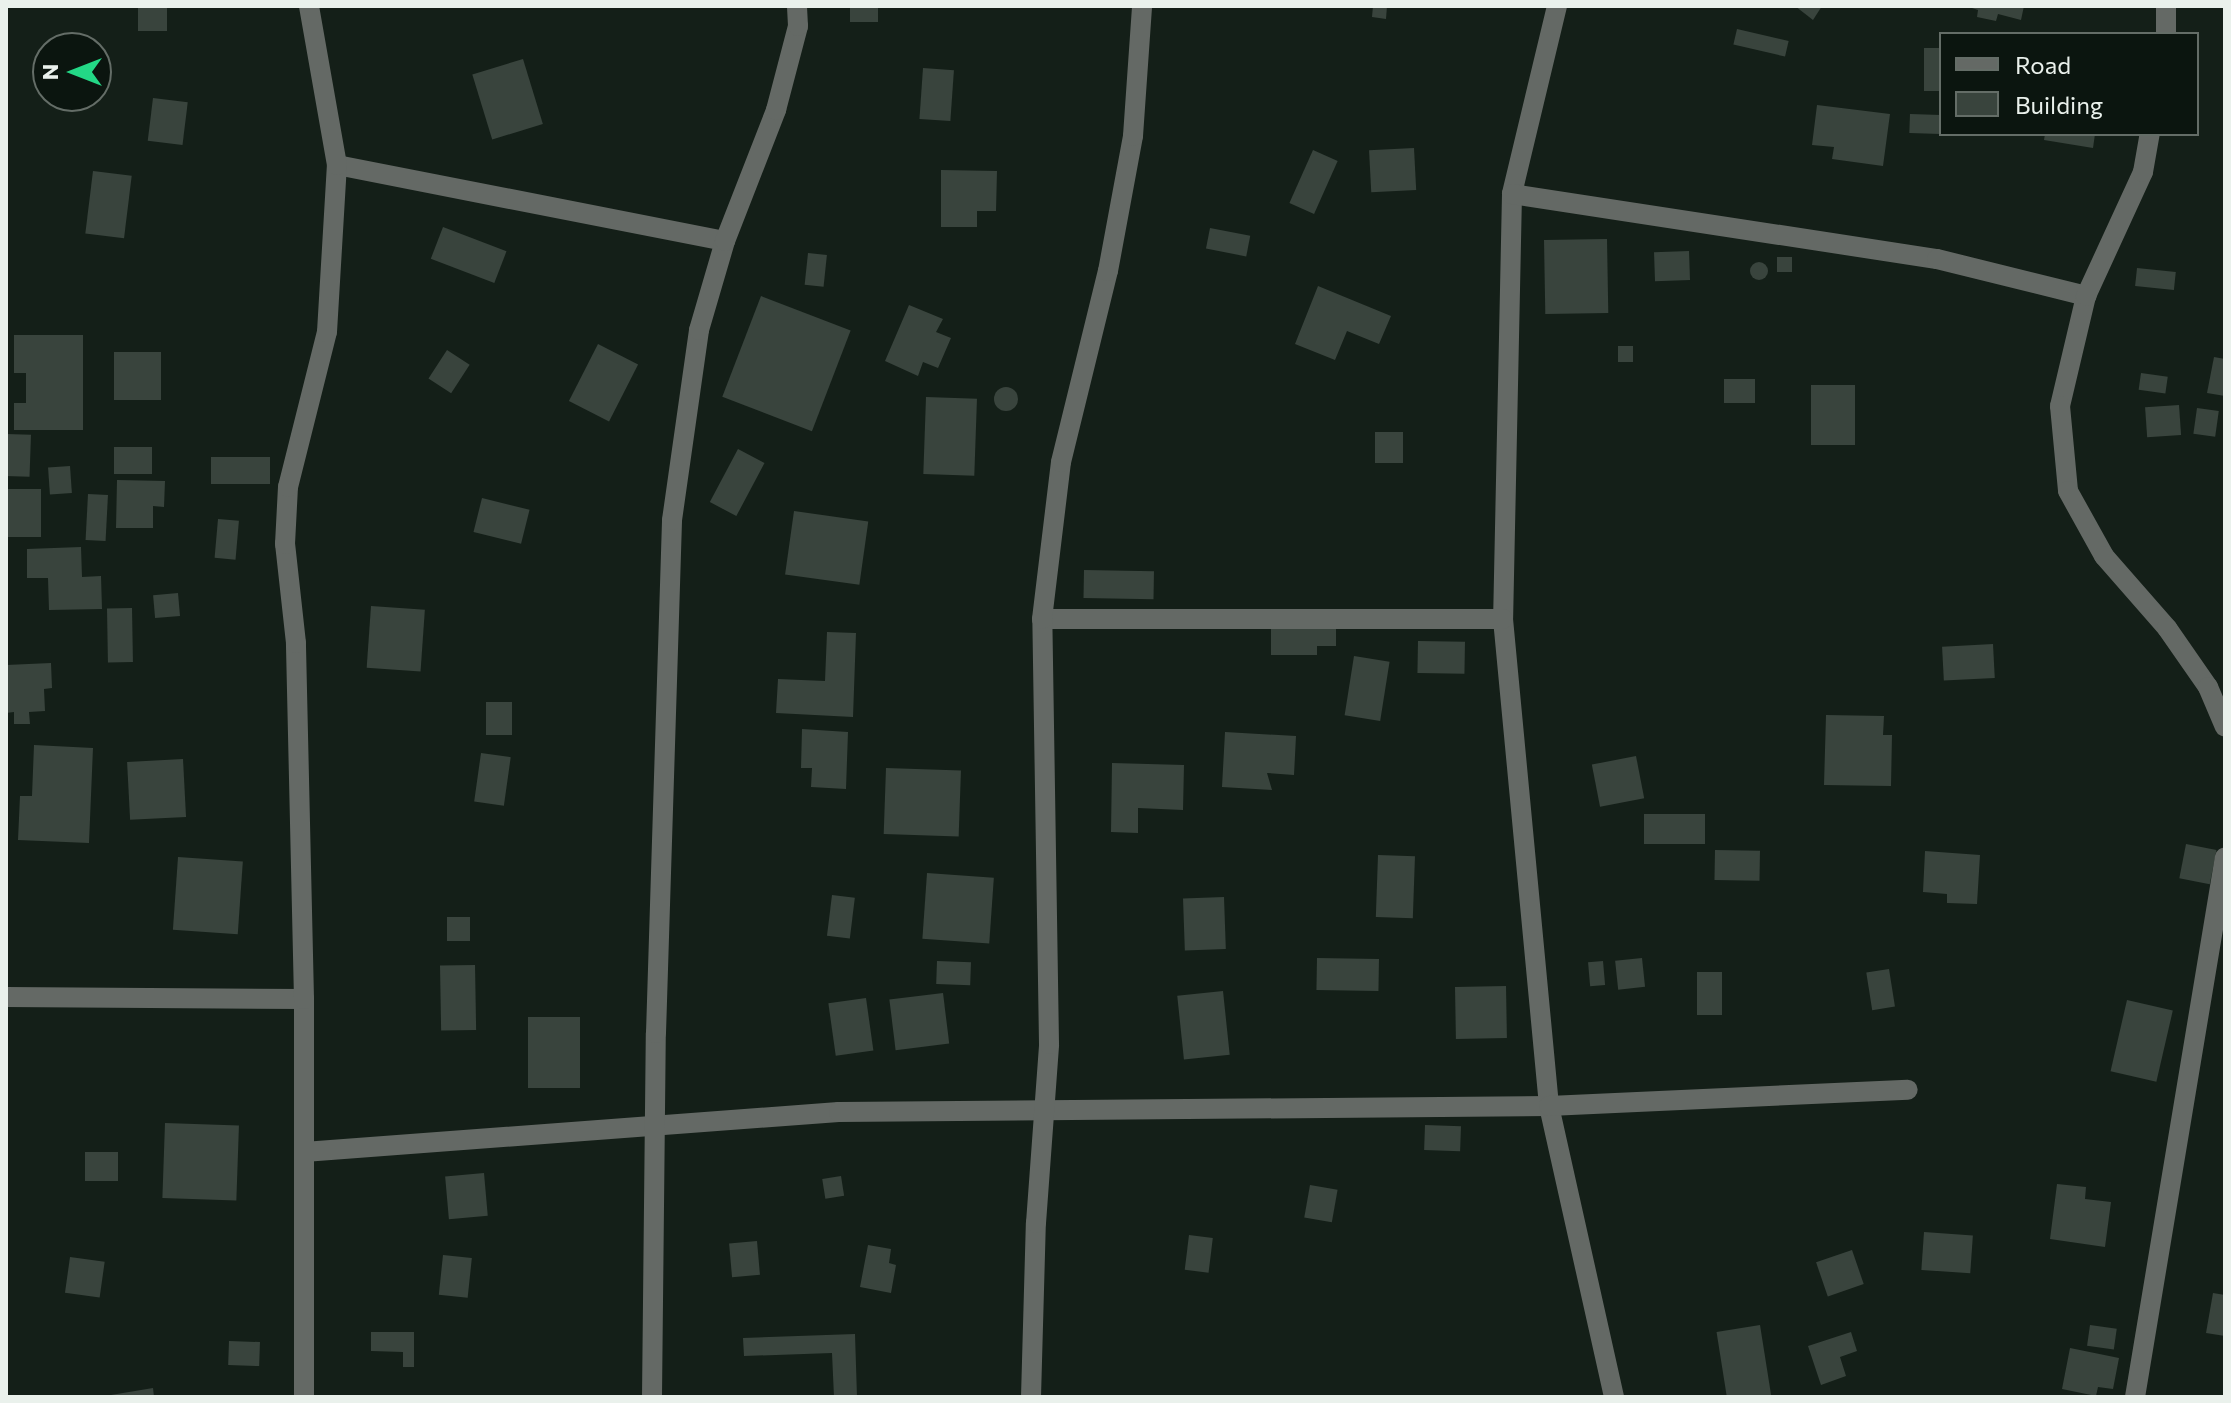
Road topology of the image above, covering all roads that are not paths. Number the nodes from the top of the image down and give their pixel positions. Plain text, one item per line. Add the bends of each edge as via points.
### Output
1 (309, 6) edge
2 (797, 6) edge
3 (1142, 6) edge
4 (1557, 6) edge
5 (2161, 7) edge
6 (2166, 32) edge
7 (2150, 136) edge
8 (337, 165) junction
9 (1512, 194) junction
10 (725, 241) junction
11 (2086, 296) junction
12 (1042, 619) junction
13 (1503, 619) junction
14 (2225, 727) edge
15 (2225, 857) edge
16 (6, 997) edge
17 (304, 999) junction
18 (1908, 1090) dead end
19 (1549, 1106) junction
20 (1043, 1112) junction
21 (657, 1128) junction
22 (304, 1152) junction
23 (304, 1397) edge
24 (652, 1397) edge
25 (1031, 1397) edge
26 (1614, 1397) edge
27 (2135, 1397) edge

1 - 8 street
2 - 10 street via 798,26 776,110
3 - 12 street via 1133,136 1108,271 1061,462
4 - 9 street
5 - 6 street
7 - 11 street via 2143,172
8 - 10 street
8 - 17 street via 327,332 288,487 285,544 296,643
9 - 11 street via 1937,259
9 - 13 street
10 - 21 street via 699,330 672,520
11 - 14 street via 2060,406 2068,491 2104,556 2167,628 2208,687
12 - 13 street
12 - 20 street via 1049,1028
13 - 19 street
15 - 27 street
16 - 17 street
17 - 22 street
18 - 19 street
19 - 20 street
19 - 26 street
20 - 21 street via 839,1112
20 - 25 street
21 - 22 street
21 - 24 street
22 - 23 street

